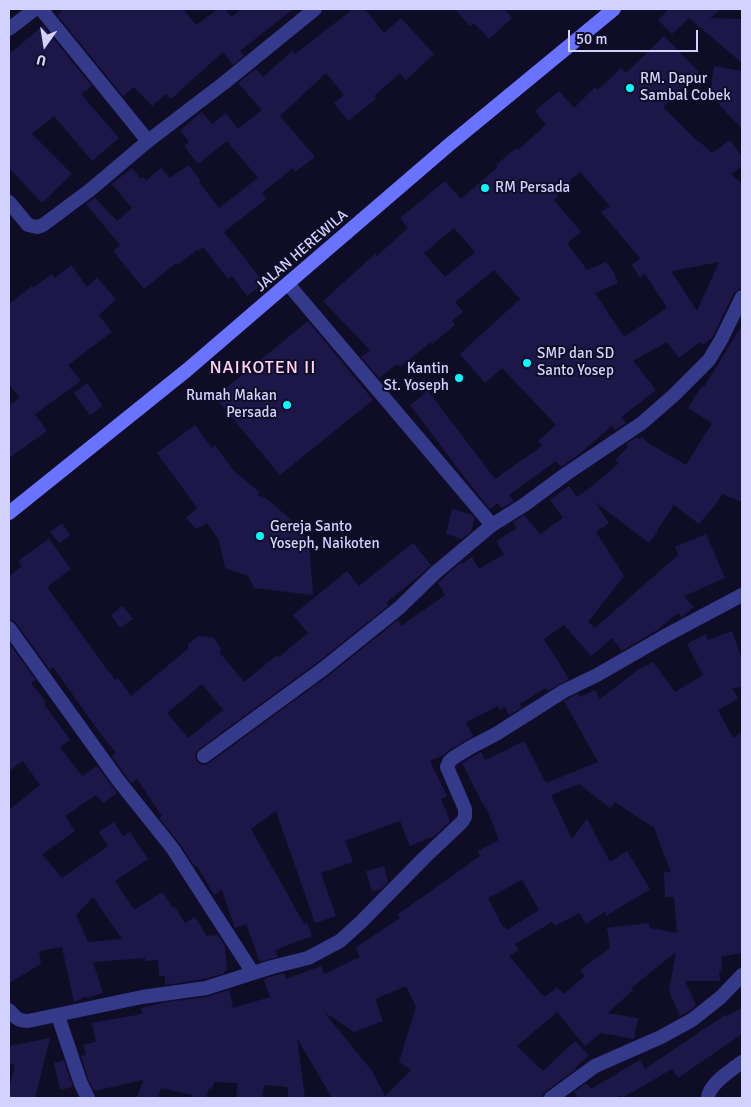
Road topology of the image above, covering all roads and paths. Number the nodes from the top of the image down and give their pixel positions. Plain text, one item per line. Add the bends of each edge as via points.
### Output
1 (35, 9) edge
2 (41, 9) edge
3 (316, 9) edge
4 (614, 9) edge
5 (9, 30) edge
6 (148, 141) junction
7 (9, 202) edge
8 (288, 284) junction
9 (742, 297) edge
10 (9, 513) edge
11 (492, 525) junction
12 (742, 595) edge
13 (9, 628) edge
14 (204, 756) dead end
15 (254, 973) junction
16 (742, 976) edge
17 (9, 1010) edge
18 (58, 1016) junction
19 (742, 1062) edge
20 (88, 1098) edge
21 (551, 1098) edge
22 (708, 1098) edge

1 - 5 street
2 - 6 street
3 - 6 street
4 - 8 main road, JALAN HEREWILA via 450,144
6 - 7 street via 43,225 28,225
8 - 10 main road, JALAN HEREWILA
8 - 11 street
9 - 11 street via 709,360 674,395 642,423
11 - 14 street via 399,608
12 - 15 street via 564,691 453,758 447,767 465,809 462,822 340,940 308,958
13 - 15 street via 118,780 173,848
15 - 18 street via 206,988 142,997
16 - 21 street via 692,1020 595,1066
17 - 18 street via 21,1021
18 - 20 street
19 - 22 street via 711,1088

